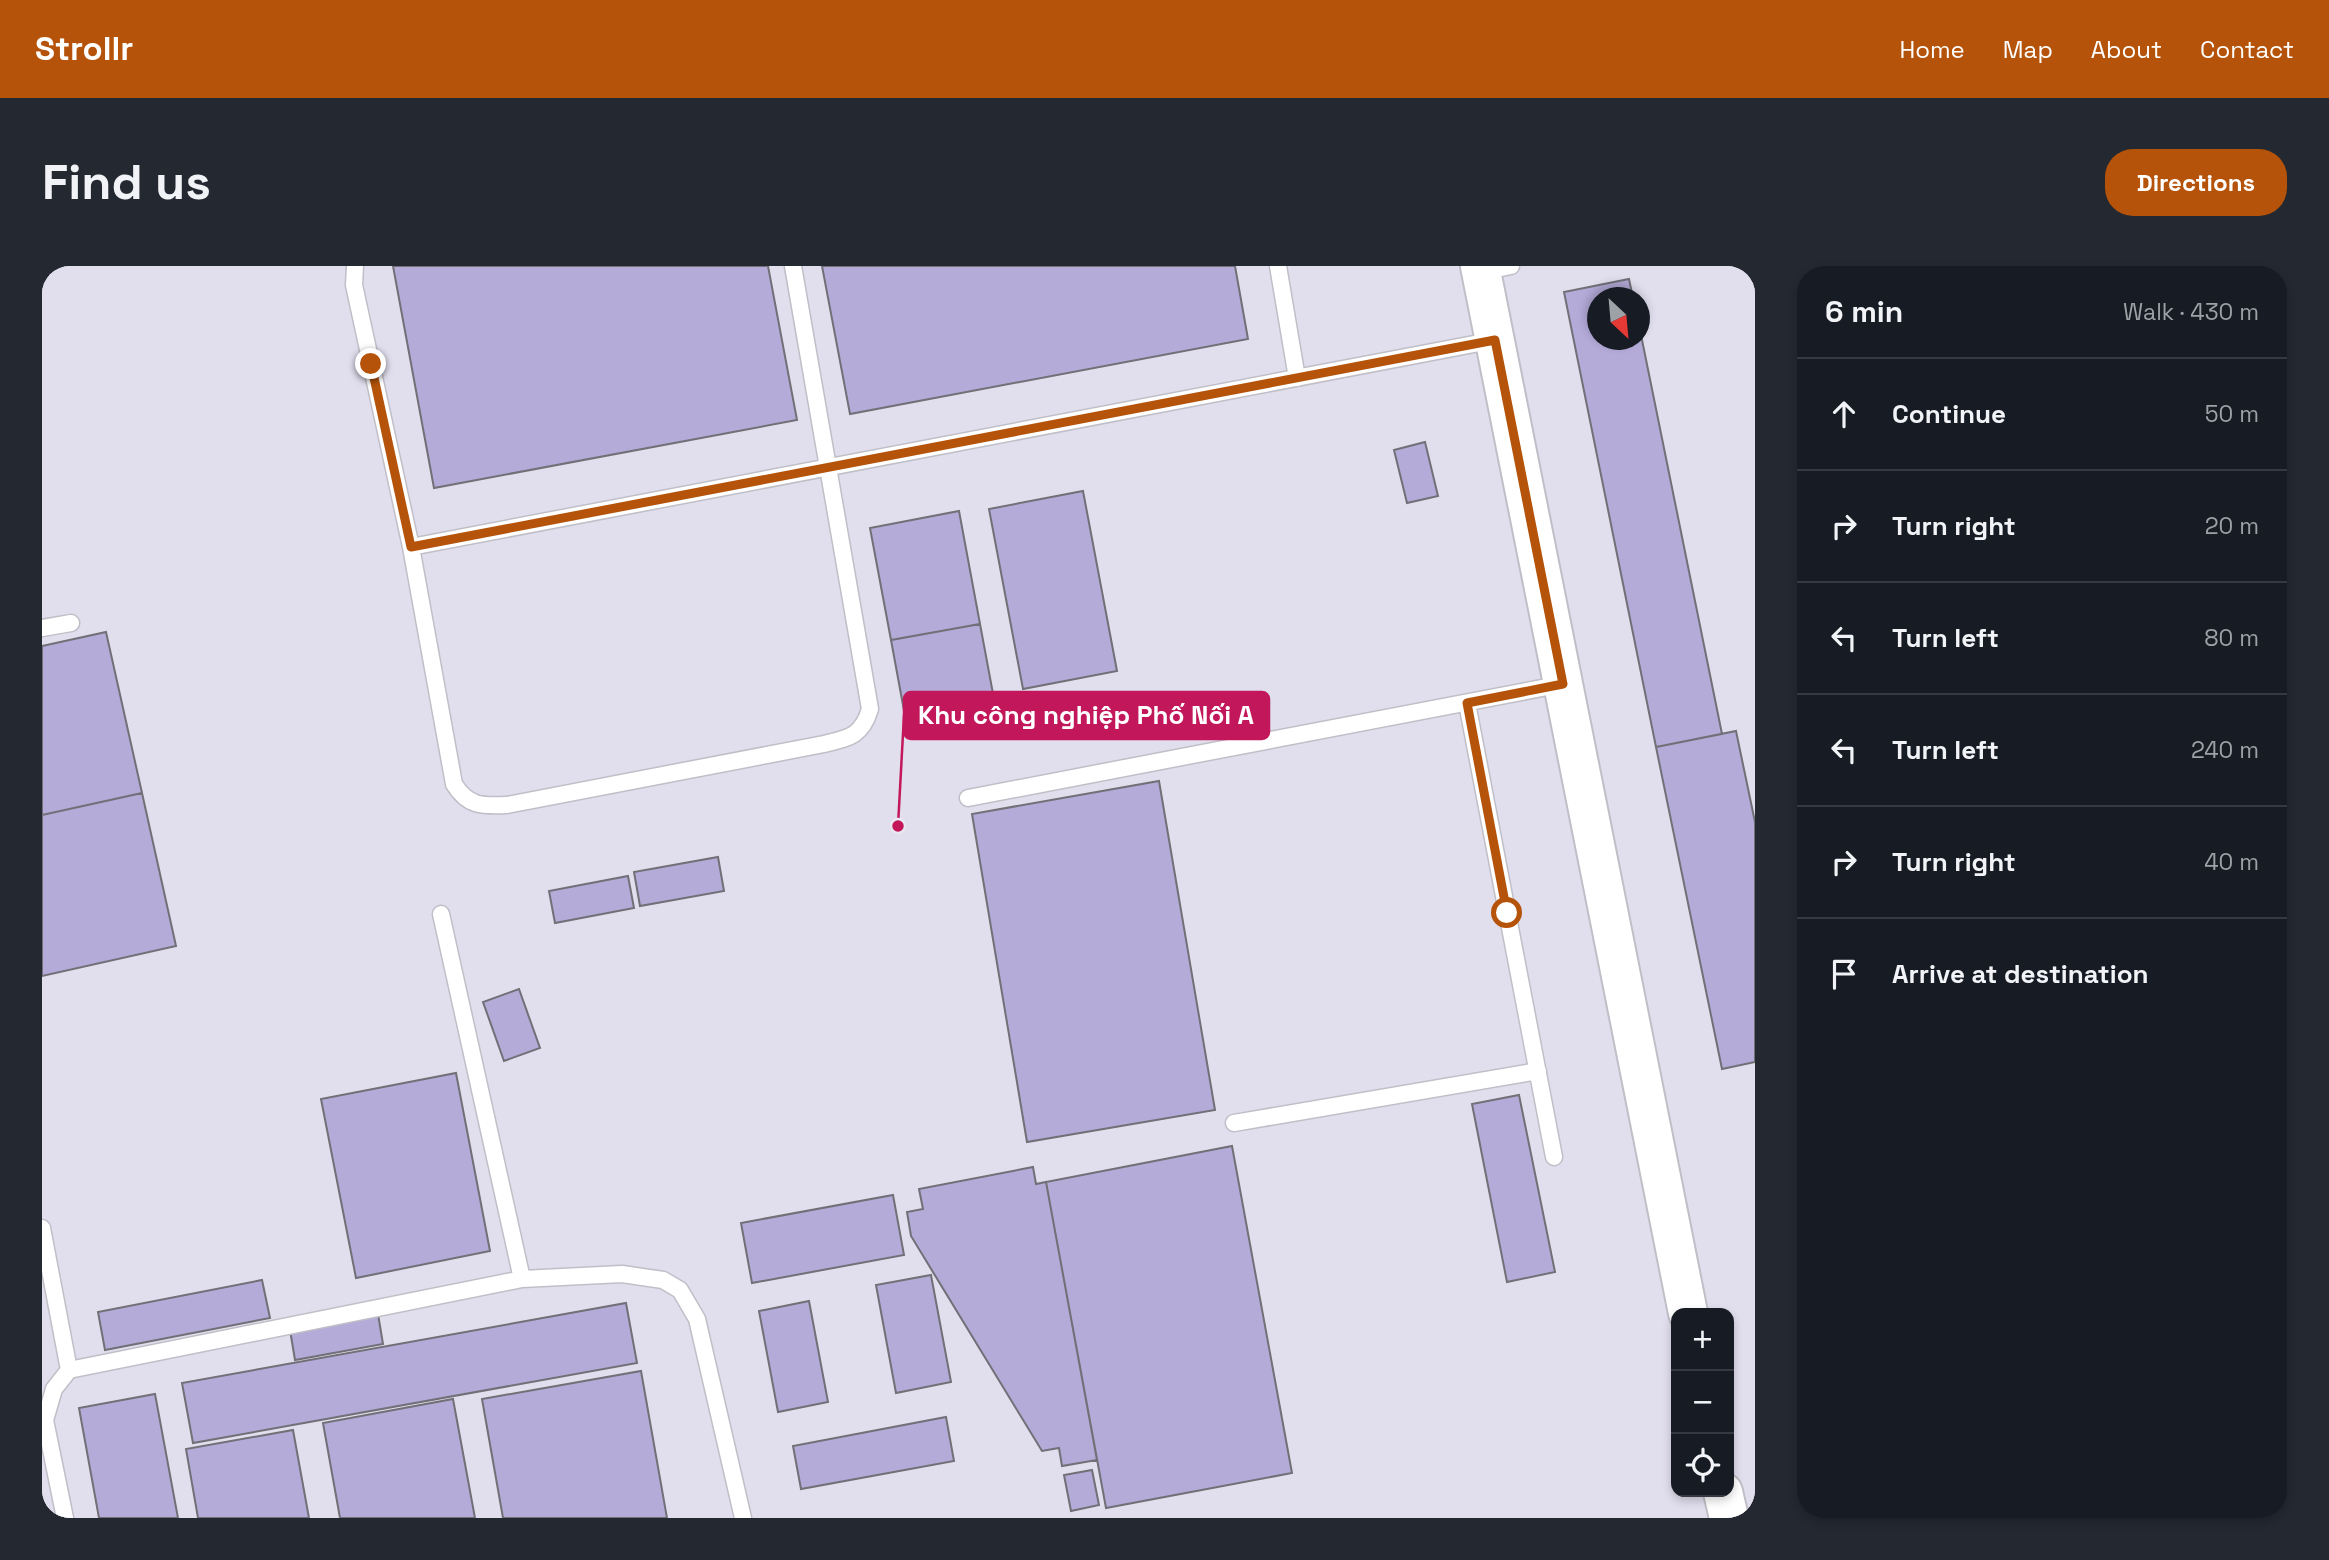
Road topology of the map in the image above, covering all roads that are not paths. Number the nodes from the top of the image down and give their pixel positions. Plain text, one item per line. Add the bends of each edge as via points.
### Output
1 (355, 266) edge
2 (793, 266) edge
3 (1278, 266) edge
4 (1491, 268) edge
5 (1495, 340) junction
6 (1297, 378) junction
7 (830, 467) junction
8 (411, 547) junction
9 (71, 623) dead end
10 (42, 628) edge
11 (1563, 684) junction
12 (1467, 703) junction
13 (968, 798) dead end
14 (441, 914) dead end
15 (1538, 1070) junction
16 (1234, 1123) dead end
17 (1554, 1157) dead end
18 (42, 1228) edge
19 (522, 1279) junction
20 (1687, 1308) edge
21 (69, 1370) junction
22 (1724, 1497) edge
23 (65, 1518) edge
24 (743, 1518) edge
25 (1729, 1518) edge

1 - 8 lane via 354,285
2 - 7 lane
3 - 6 lane
4 - 5 street
5 - 6 lane
5 - 11 street
6 - 7 lane
7 - 8 lane
7 - 8 lane via 870,709 865,726 824,744 507,805 470,802 454,784
9 - 10 lane
11 - 12 lane
11 - 20 street
12 - 13 lane
12 - 15 lane
14 - 19 lane
15 - 16 lane
15 - 17 lane
18 - 21 lane
19 - 21 lane
19 - 24 lane via 622,1273 663,1280 680,1290 697,1319
21 - 23 lane via 54,1389 45,1420
22 - 25 street

